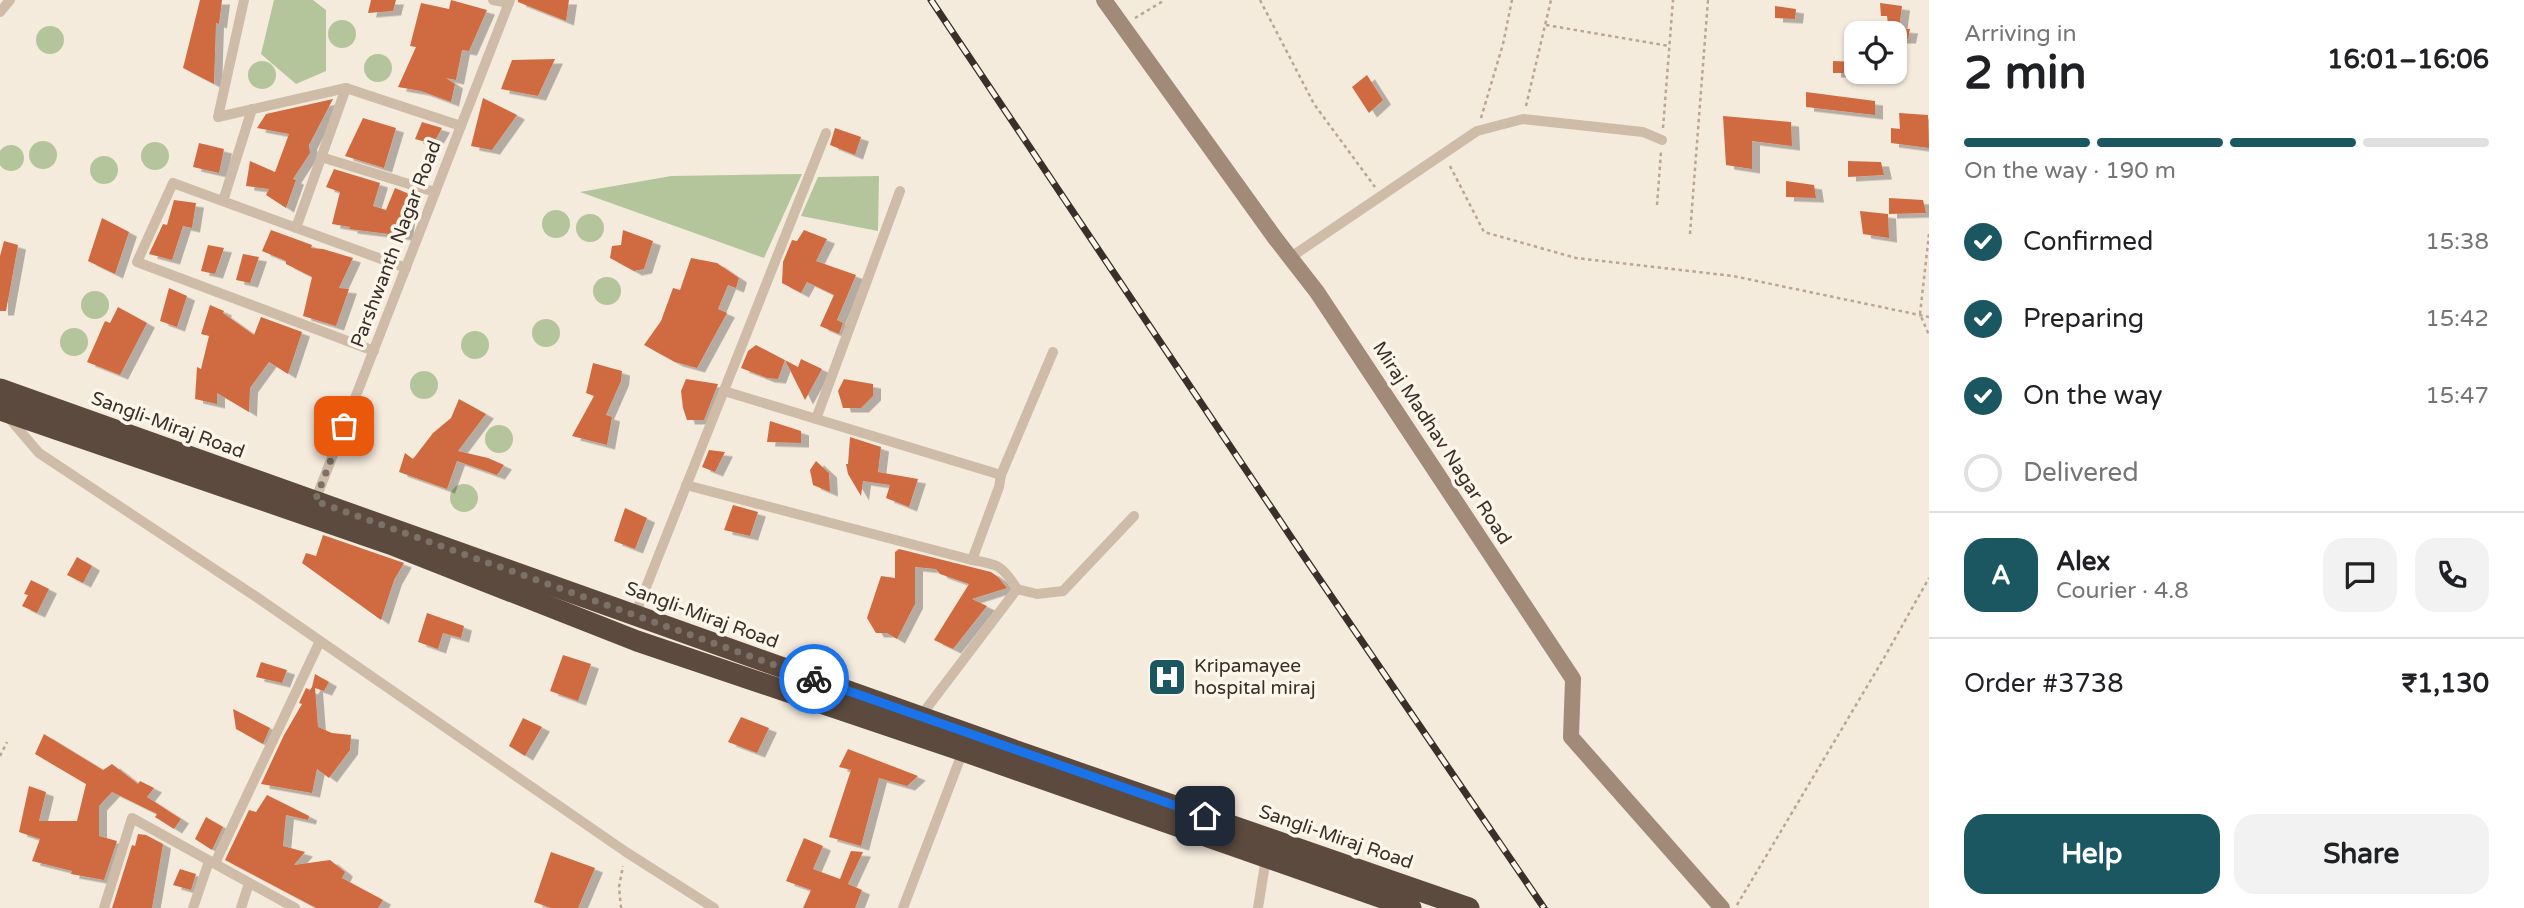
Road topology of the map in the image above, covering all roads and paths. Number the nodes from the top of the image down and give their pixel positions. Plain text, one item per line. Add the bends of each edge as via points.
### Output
1 (10, 0) edge
2 (244, 0) edge
3 (494, 0) edge
4 (1104, 0) edge
5 (1165, 0) edge
6 (1260, 0) edge
7 (1512, 0) edge
8 (1551, 0) edge
9 (1673, 0) edge
10 (1709, 0) edge
11 (510, 1) edge
12 (0, 12) edge
13 (1123, 25) junction
14 (1546, 26) junction
15 (1669, 46) junction
16 (346, 88) junction
17 (252, 109) junction
18 (1523, 119) junction
19 (461, 126) junction
20 (1478, 131) junction
21 (826, 133) dead end
22 (1662, 140) junction
23 (1444, 154) junction
24 (321, 157) junction
25 (900, 191) dead end
26 (435, 192) junction
27 (1382, 197) junction
28 (223, 201) junction
29 (1657, 205) dead end
30 (296, 228) junction
31 (1690, 234) dead end
32 (1929, 234) edge
33 (1291, 257) junction
34 (406, 268) junction
35 (1920, 314) junction
36 (1929, 317) edge
37 (1929, 335) edge
38 (374, 351) junction
39 (1053, 352) dead end
40 (0, 389) edge
41 (724, 391) junction
42 (1, 410) edge
43 (816, 419) junction
44 (1001, 475) junction
45 (686, 485) junction
46 (315, 501) junction
47 (1134, 516) dead end
48 (972, 559) junction
49 (1929, 578) edge
50 (1017, 589) junction
51 (635, 615) junction
52 (320, 642) junction
53 (920, 717) junction
54 (7, 742) dead end
55 (963, 751) junction
56 (0, 756) edge
57 (626, 852) junction
58 (1266, 858) junction
59 (212, 862) junction
60 (249, 883) junction
61 (104, 908) edge
62 (193, 908) edge
63 (241, 908) edge
64 (295, 908) edge
65 (621, 908) edge
66 (714, 908) edge
67 (903, 908) edge
68 (1258, 908) edge
69 (1411, 908) edge
70 (1469, 908) edge
71 (1723, 908) edge
72 (1736, 908) edge

1 - 12 street
2 - 17 street via 218,117
3 - 11 street
4 - 13 street, Miraj Madhav Nagar Road
5 - 13 path
6 - 27 path via 1314,104
7 - 20 path
8 - 14 path
9 - 15 path
10 - 31 path
11 - 19 street, Parshwanth Nagar Road
13 - 33 street, Miraj Madhav Nagar Road
14 - 15 path
14 - 18 path
15 - 22 path
16 - 17 street
16 - 19 street
16 - 24 street
17 - 28 street
18 - 20 street
18 - 22 street via 1643,132
19 - 26 street, Parshwanth Nagar Road
20 - 23 street
21 - 41 street
22 - 29 path
23 - 27 street
23 - 35 path via 1483,232 1576,258 1733,276
24 - 26 street
24 - 30 street
25 - 43 street
26 - 34 street, Parshwanth Nagar Road
27 - 33 street
28 - 30 street
28 - 38 street via 173,183 137,262
30 - 34 street
32 - 35 path
33 - 71 street, Miraj Madhav Nagar Road via 1573,680 1571,737
34 - 38 street, Parshwanth Nagar Road
35 - 36 path
35 - 37 path
38 - 46 street, Parshwanth Nagar Road
39 - 44 street
40 - 46 highway, Sangli-Miraj Road
41 - 43 street
41 - 45 street
42 - 52 street via 39,453
42 - 55 highway, Sangli-Miraj Road via 390,544 636,640
43 - 44 street
44 - 48 street
45 - 48 street
45 - 51 street
46 - 51 highway, Sangli-Miraj Road
47 - 50 street via 1063,592 1037,594
48 - 50 street via 997,564
49 - 72 path
50 - 53 street
51 - 53 highway, Sangli-Miraj Road
52 - 57 street
52 - 59 street
53 - 70 highway, Sangli-Miraj Road
54 - 56 path
55 - 58 highway, Sangli-Miraj Road
55 - 67 street
57 - 65 path via 619,887
57 - 66 street
58 - 68 street
58 - 69 highway, Sangli-Miraj Road
59 - 60 street
59 - 61 street via 132,818
59 - 62 street
60 - 63 street
60 - 64 street

